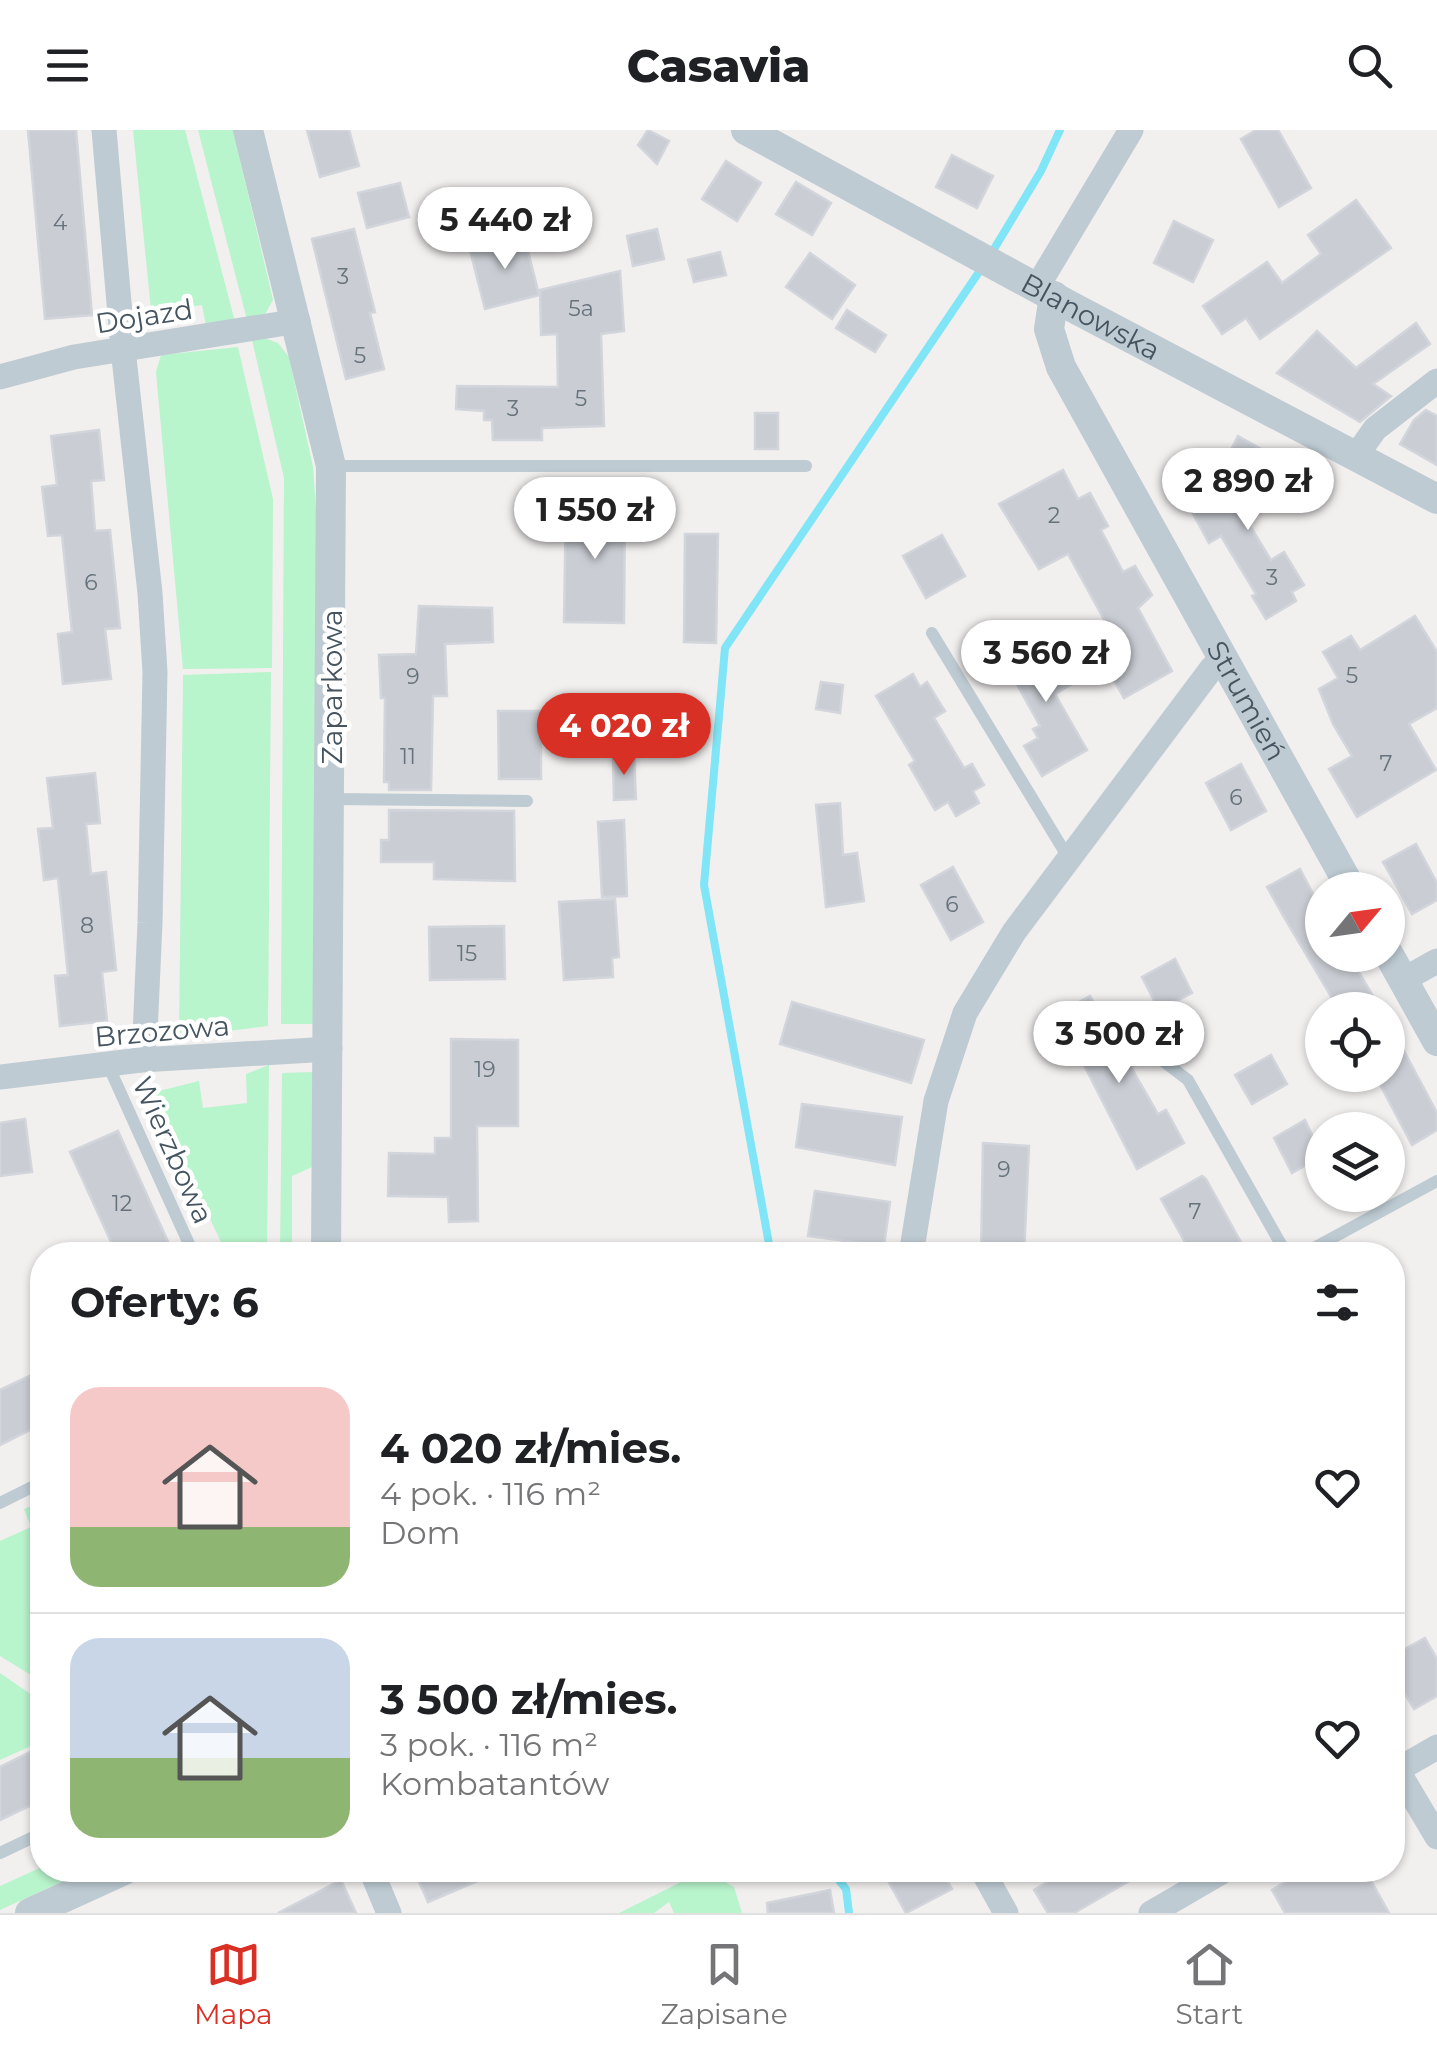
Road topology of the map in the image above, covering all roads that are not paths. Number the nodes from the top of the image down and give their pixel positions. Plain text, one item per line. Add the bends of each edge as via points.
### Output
1 (104, 130) edge
2 (248, 130) edge
3 (746, 130) edge
4 (1131, 130) edge
5 (1046, 292) junction
6 (298, 322) junction
7 (123, 349) junction
8 (0, 376) edge
9 (1437, 380) edge
10 (1356, 456) junction
11 (332, 466) junction
12 (806, 466) dead end
13 (1437, 499) edge
14 (932, 632) dead end
15 (1222, 659) junction
16 (331, 798) junction
17 (527, 800) dead end
18 (1069, 859) junction
19 (1342, 872) edge
20 (1437, 961) edge
21 (1399, 972) edge
22 (1403, 980) junction
23 (1437, 1041) edge
24 (1146, 1048) dead end
25 (330, 1049) junction
26 (141, 1060) junction
27 (108, 1065) junction
28 (0, 1077) edge
29 (1437, 1180) edge
30 (188, 1242) edge
31 (326, 1242) edge
32 (913, 1242) edge
33 (1280, 1242) edge
34 (1325, 1242) edge
35 (30, 1488) edge
36 (0, 1503) edge
37 (1437, 1747) edge
38 (1405, 1763) edge
39 (1405, 1786) edge
40 (1437, 1837) edge
41 (30, 1839) edge
42 (0, 1853) edge
43 (98, 1882) edge
44 (375, 1882) edge
45 (989, 1882) edge
46 (1204, 1882) edge
47 (30, 1913) edge
48 (389, 1913) edge
49 (1006, 1913) edge
50 (1151, 1913) edge

1 - 7 street
2 - 6 street, Zaparkowa
3 - 5 street, Blanowska
4 - 5 street
5 - 10 street, Blanowska
5 - 15 street, Strumień via 1062,367
6 - 7 street, Dojazd
6 - 11 street, Zaparkowa
7 - 8 street, Dojazd
7 - 26 street via 155,672
9 - 10 street via 1375,428
10 - 13 street, Blanowska
11 - 12 lane
11 - 16 street, Zaparkowa
14 - 18 lane
15 - 18 street
15 - 19 street, Strumień
16 - 17 lane
16 - 25 street, Zaparkowa
18 - 32 street via 965,1013 936,1101
20 - 22 street
21 - 22 street
22 - 23 street
24 - 33 lane via 1188,1080
25 - 26 street, Brzozowa
25 - 31 street, Zaparkowa
26 - 27 street, Brzozowa
27 - 28 street, Brzozowa
27 - 30 lane, Wierzbowa
29 - 34 lane
35 - 36 lane
37 - 38 street
39 - 40 street
41 - 42 lane
43 - 47 street
44 - 48 street
45 - 49 street
46 - 50 street

